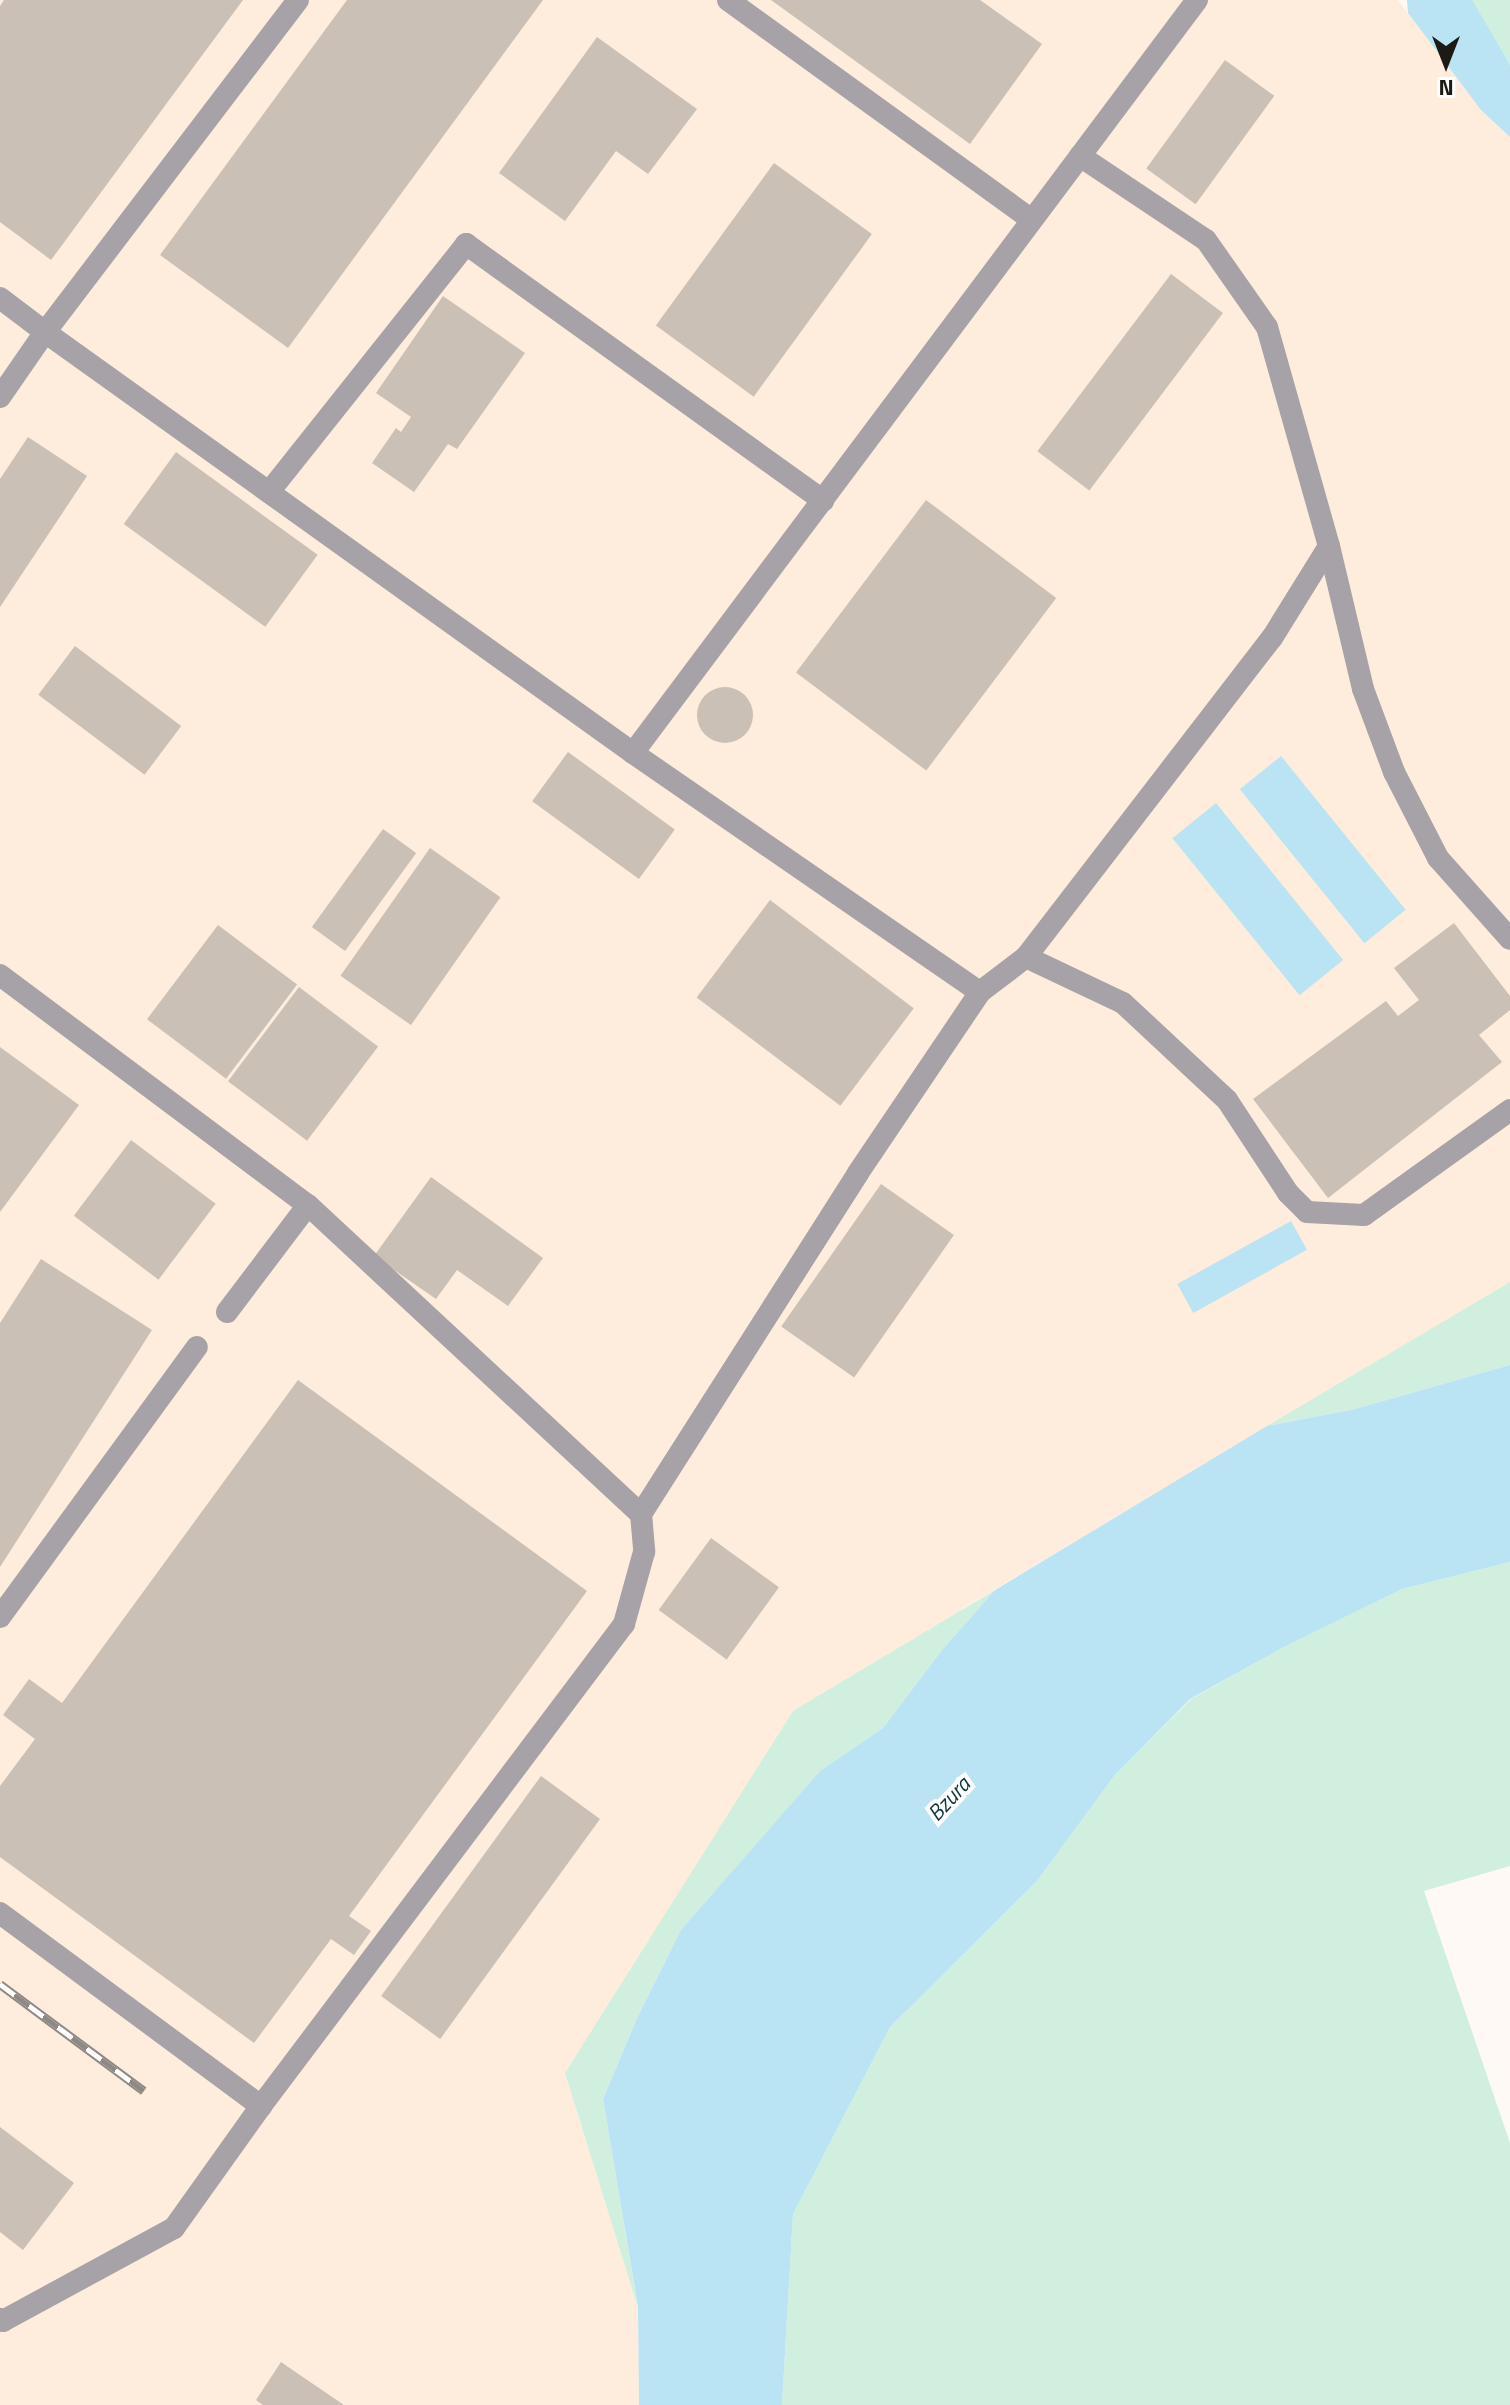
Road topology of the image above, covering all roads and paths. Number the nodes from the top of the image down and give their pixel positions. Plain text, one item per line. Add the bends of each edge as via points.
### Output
1 (298, 0) edge
2 (728, 0) edge
3 (1197, 0) edge
4 (1080, 156) junction
5 (1032, 220) junction
6 (0, 298) edge
7 (45, 332) junction
8 (0, 397) edge
9 (269, 492) junction
10 (823, 501) junction
11 (1329, 546) junction
12 (633, 753) junction
13 (1510, 939) edge
14 (1026, 957) junction
15 (0, 975) edge
16 (980, 992) junction
17 (1510, 1110) edge
18 (308, 1205) junction
19 (227, 1312) dead end
20 (197, 1347) dead end
21 (641, 1514) junction
22 (0, 1617) edge
23 (0, 1913) edge
24 (261, 2106) junction
25 (1, 2326) edge

1 - 7 lane
2 - 5 lane
3 - 4 lane
4 - 5 lane
4 - 11 lane via 1206,240 1267,327
5 - 10 lane
6 - 7 lane
7 - 8 lane
7 - 9 lane
9 - 10 lane via 466,244
9 - 12 lane
10 - 12 lane
11 - 13 lane via 1363,689 1394,772 1438,858
11 - 14 lane via 1272,638
12 - 16 lane
14 - 16 lane
14 - 17 lane via 1123,1003 1227,1100 1288,1193 1307,1212 1364,1215
15 - 18 lane
16 - 21 lane
18 - 19 lane
18 - 21 lane
20 - 22 lane
21 - 24 lane via 644,1552 624,1624
23 - 24 lane
24 - 25 lane via 174,2228

